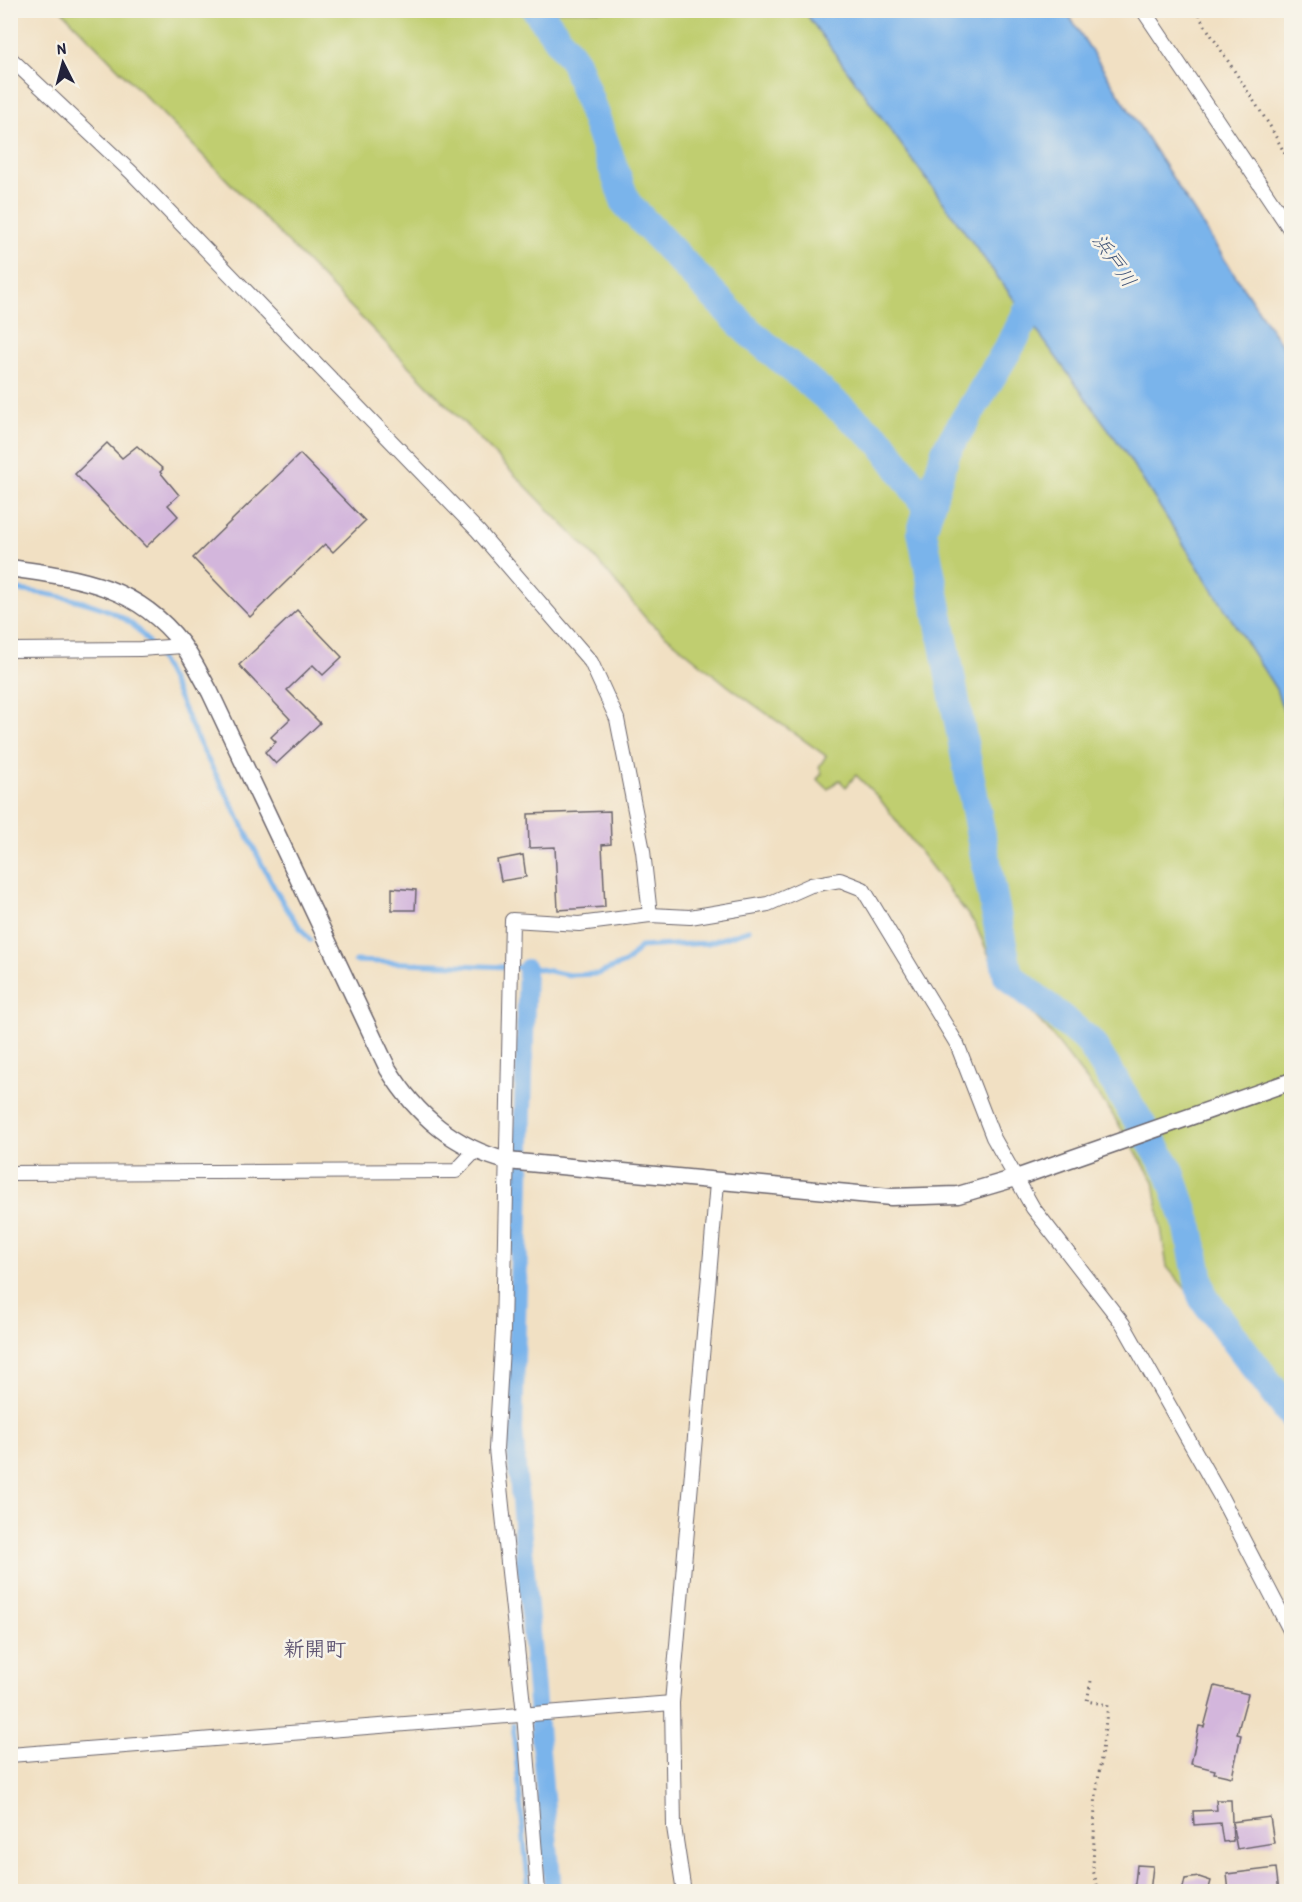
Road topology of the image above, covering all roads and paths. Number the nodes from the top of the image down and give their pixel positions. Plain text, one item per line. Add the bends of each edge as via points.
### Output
1 (1143, 10) edge
2 (1195, 10) edge
3 (10, 58) edge
4 (1292, 166) edge
5 (1292, 232) edge
6 (10, 568) edge
7 (183, 645) junction
8 (10, 650) edge
9 (650, 915) junction
10 (1292, 1081) edge
11 (475, 1151) junction
12 (507, 1161) junction
13 (10, 1173) edge
14 (1016, 1178) junction
15 (717, 1183) junction
16 (1292, 1634) edge
17 (1090, 1681) dead end
18 (672, 1703) junction
19 (524, 1714) junction
20 (10, 1755) edge
21 (538, 1892) edge
22 (684, 1892) edge
23 (1100, 1892) edge

1 - 5 street
2 - 4 path
3 - 9 street via 131,172 478,531 591,662 617,719 643,851
6 - 7 street via 105,586 153,613
7 - 8 street via 159,649
7 - 11 street via 210,692 388,1069 424,1116 456,1142
9 - 12 street via 579,924 512,920
9 - 14 street via 690,917 768,904 811,885 840,880 863,889 957,1044 993,1137
10 - 14 street
11 - 12 street
11 - 13 street via 456,1171
12 - 15 street
12 - 19 street via 496,1449
14 - 15 street via 958,1195 927,1197
14 - 16 street via 1033,1208 1123,1324 1222,1499
15 - 18 street
17 - 23 path via 1088,1701 1108,1705 1095,1804 1093,1870
18 - 19 street
18 - 22 street via 674,1827
19 - 20 street
19 - 21 street

